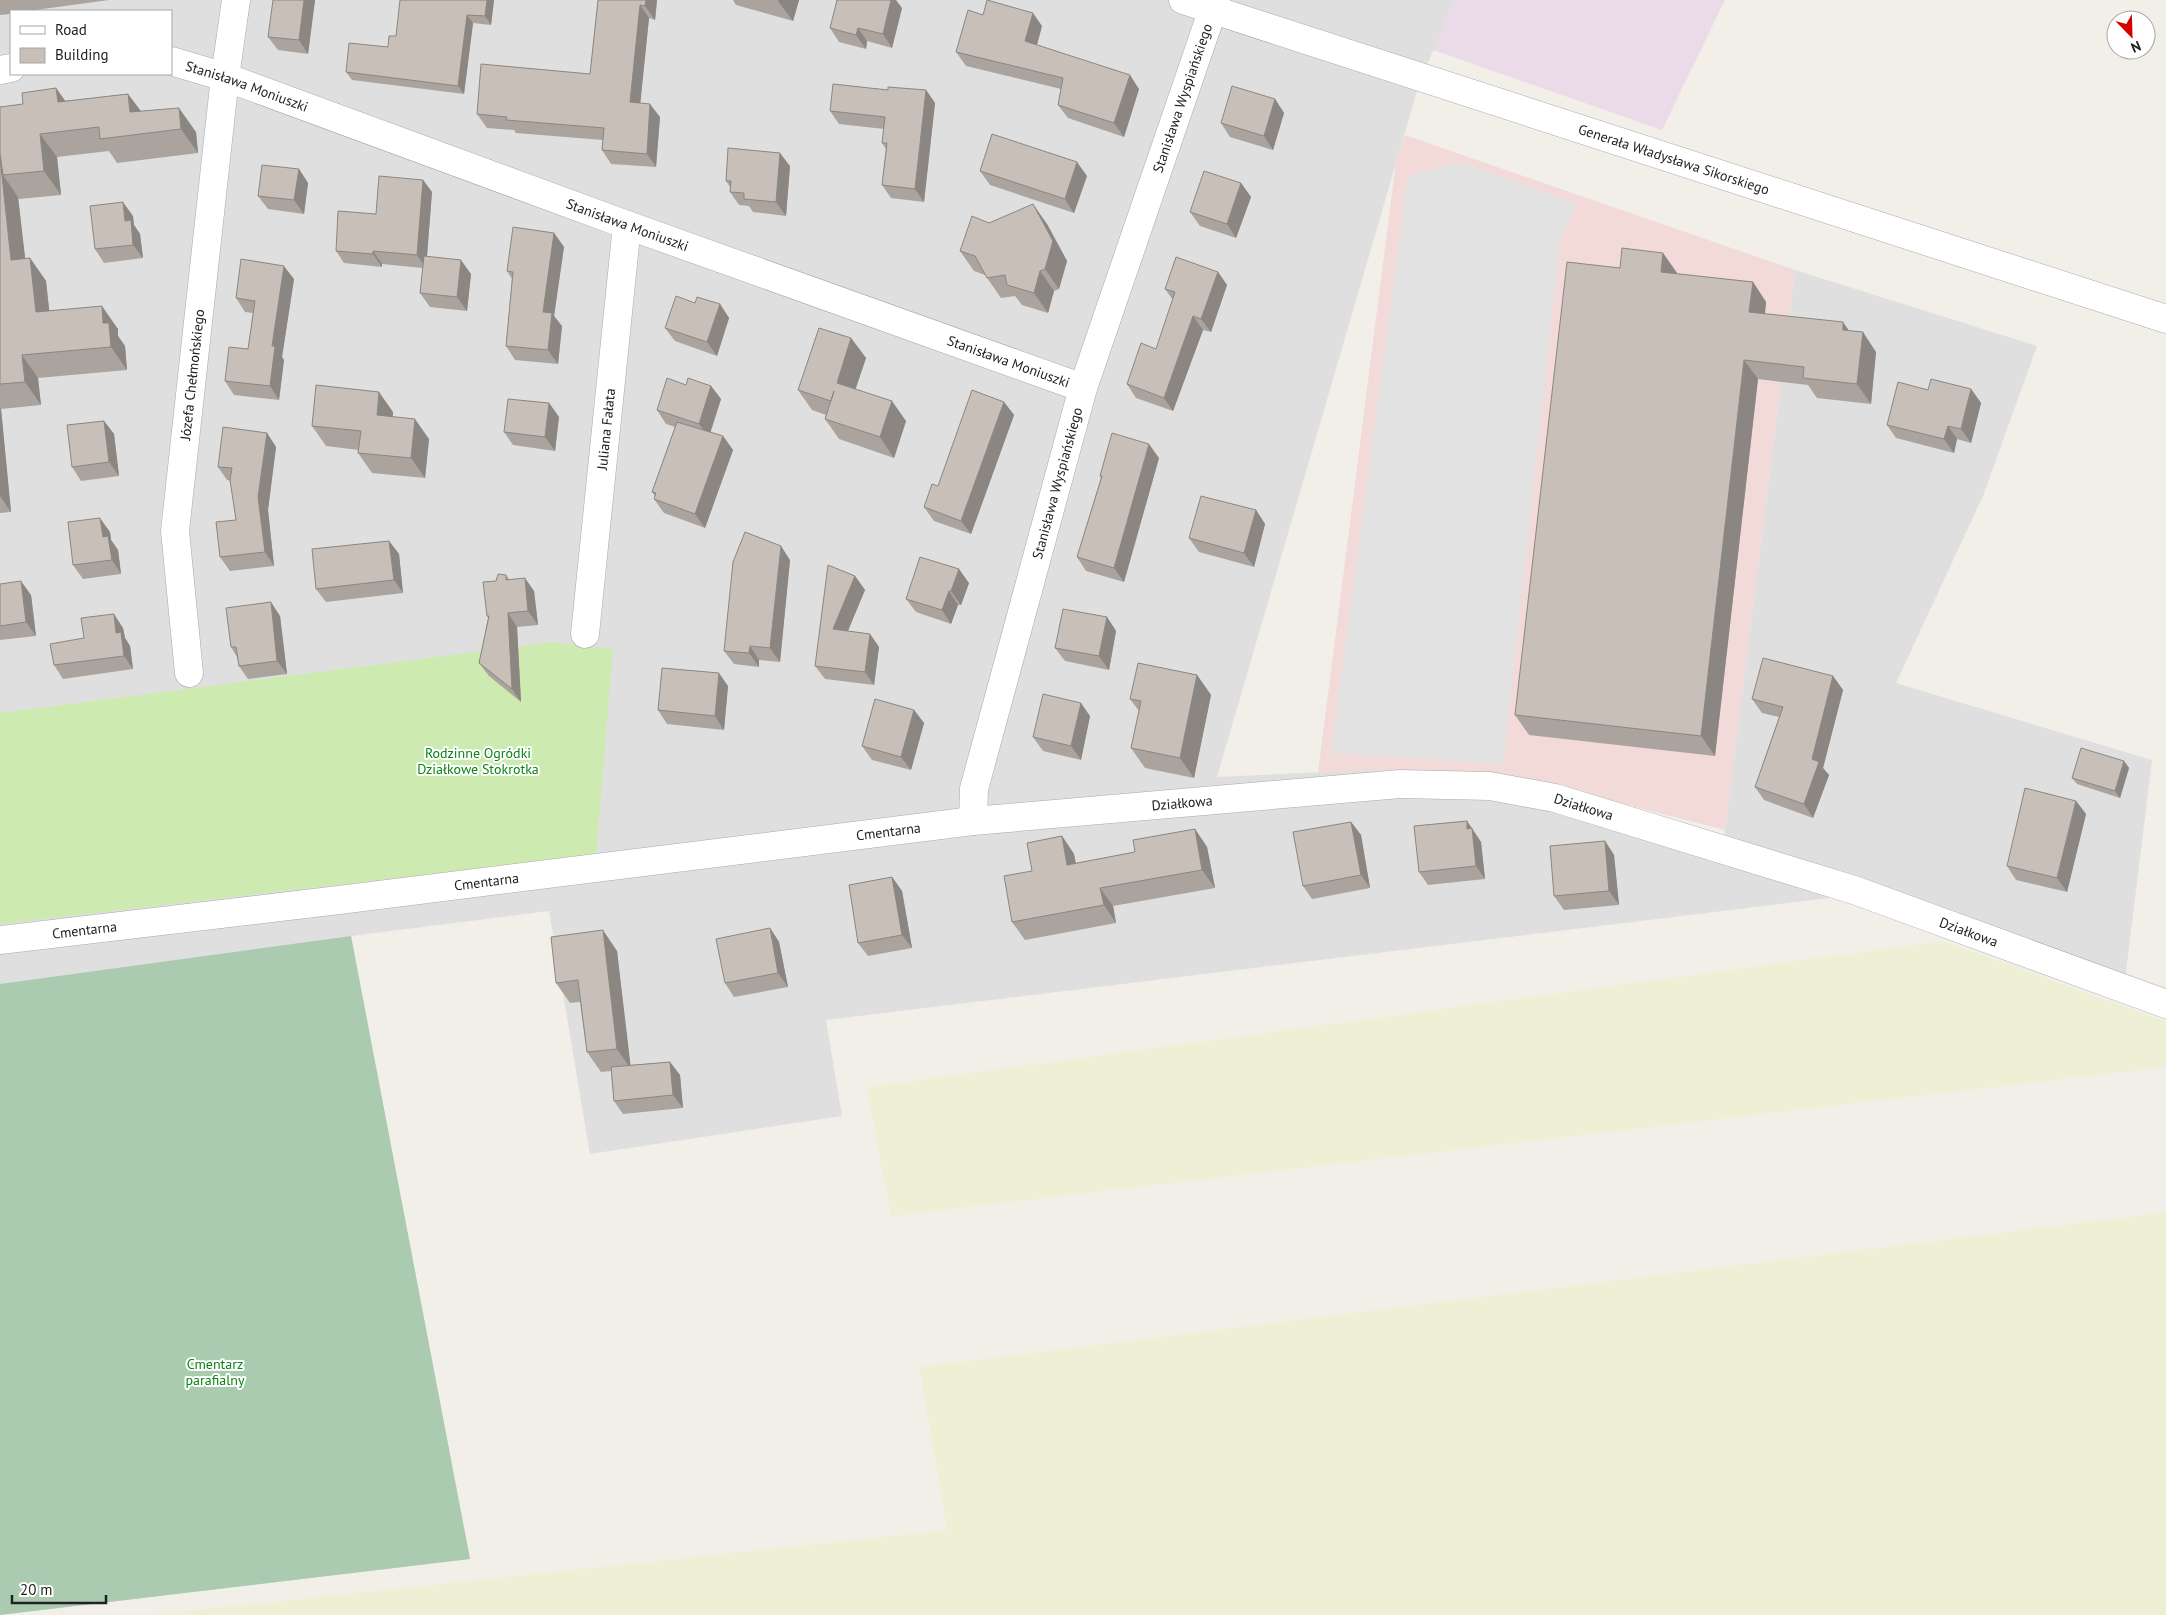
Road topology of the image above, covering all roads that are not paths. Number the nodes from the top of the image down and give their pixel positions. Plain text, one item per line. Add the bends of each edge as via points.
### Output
1 (236, 0) edge
2 (1183, 0) edge
3 (1215, 5) edge
4 (172, 61) edge
5 (225, 77) junction
6 (627, 225) junction
7 (2166, 319) edge
8 (1083, 388) junction
9 (585, 634) dead end
10 (189, 673) dead end
11 (973, 821) junction
12 (0, 940) edge
13 (2166, 1004) edge

1 - 5 street, Józefa Chełmońskiego
2 - 3 street, Generała Władysława Sikorskiego
3 - 7 street, Generała Władysława Sikorskiego via 1368,61
3 - 8 street, Stanisława Wyspiańskiego
4 - 5 street, Stanisława Moniuszki
5 - 6 street, Stanisława Moniuszki
5 - 10 street, Józefa Chełmońskiego via 175,531
6 - 8 street, Stanisława Moniuszki
6 - 9 street, Juliana Fałata
8 - 11 street, Stanisława Wyspiańskiego via 974,789
11 - 12 street, Cmentarna
11 - 13 street, Działkowa via 1400,784 1490,786 1555,798 1854,890

